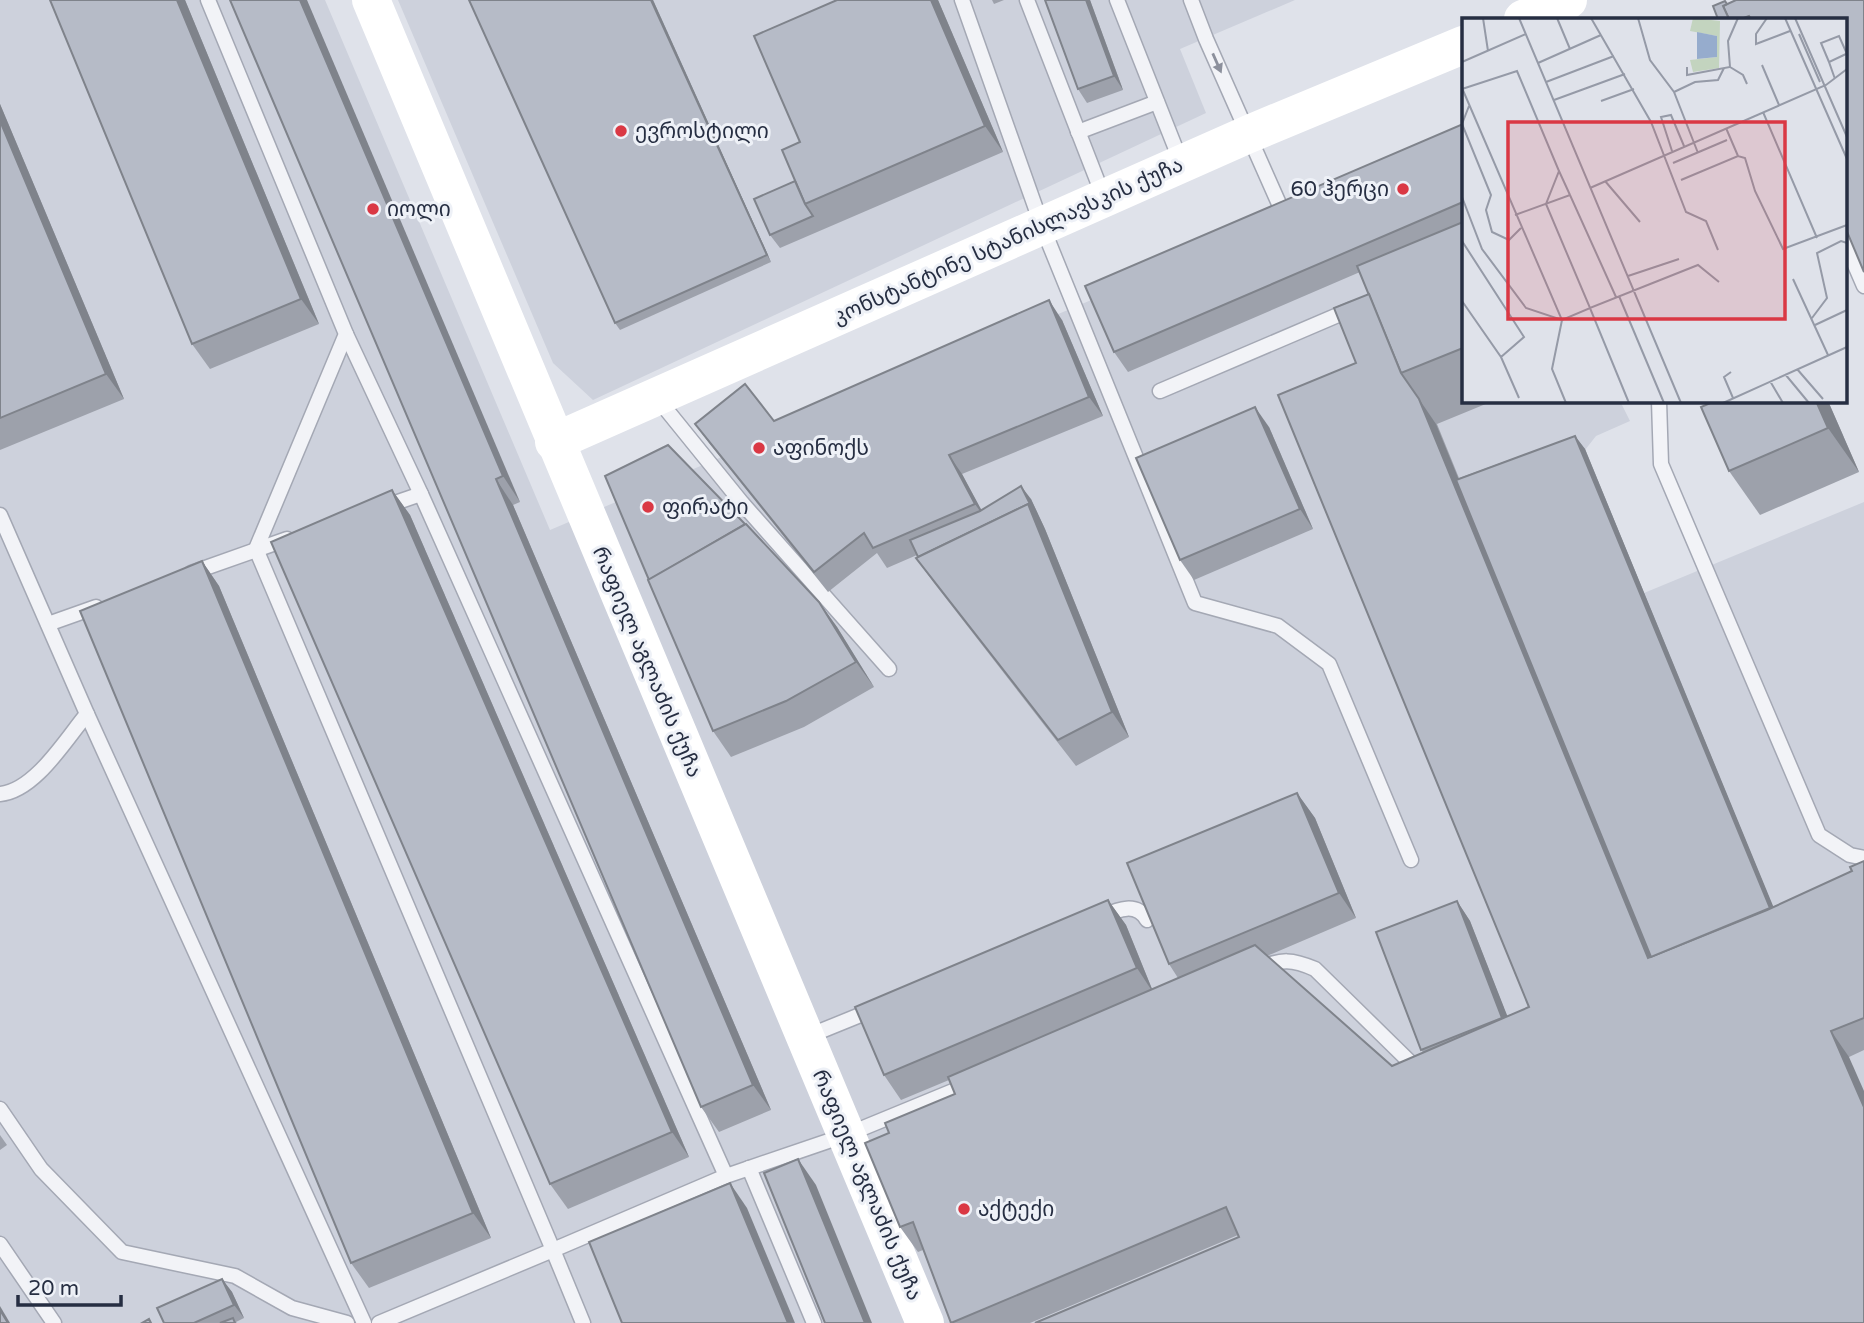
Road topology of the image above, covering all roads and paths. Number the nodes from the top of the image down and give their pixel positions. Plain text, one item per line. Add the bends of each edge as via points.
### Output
1 (208, 0) edge
2 (371, 0) edge
3 (962, 0) edge
4 (1027, 0) edge
5 (1117, 0) edge
6 (1191, 0) edge
7 (1568, 0) edge
8 (1526, 18) edge
9 (1462, 45) edge
10 (1157, 102) junction
11 (1078, 132) junction
12 (1249, 134) junction
13 (1182, 164) junction
14 (1104, 199) junction
15 (1280, 206) edge
16 (1042, 226) junction
17 (1846, 244) edge
18 (1864, 286) edge
19 (1362, 305) edge
20 (346, 334) junction
21 (1160, 391) dead end
22 (656, 397) junction
23 (1659, 402) edge
24 (554, 442) junction
25 (421, 494) junction
26 (370, 511) edge
27 (0, 515) edge
28 (307, 532) edge
29 (256, 549) junction
30 (178, 577) edge
31 (113, 601) edge
32 (48, 624) junction
33 (889, 669) dead end
34 (87, 714) junction
35 (0, 794) edge
36 (1864, 858) edge
37 (1412, 860) dead end
38 (1147, 920) edge
39 (1083, 924) edge
40 (1241, 975) edge
41 (894, 1001) edge
42 (805, 1037) junction
43 (1421, 1073) edge
44 (986, 1078) edge
45 (0, 1109) edge
46 (846, 1135) junction
47 (749, 1167) junction
48 (726, 1175) junction
49 (0, 1244) edge
50 (553, 1250) junction
51 (54, 1323) edge
52 (347, 1323) edge
53 (365, 1323) edge
54 (379, 1323) edge
55 (583, 1323) edge
56 (814, 1323) edge
57 (925, 1323) edge

1 - 20 lane
2 - 24 street, რაფიელ აგლაძის ქუჩა
3 - 16 lane
4 - 11 lane
5 - 10 lane
6 -> 12 lane
7 - 8 street
9 - 12 street, კონსტანტინე სტანისლავსკის ქუჩა
10 - 11 lane
10 - 13 lane
11 - 14 lane
12 - 13 street, კონსტანტინე სტანისლავსკის ქუჩა
12 - 15 lane
13 - 14 street, კონსტანტინე სტანისლავსკის ქუჩა
14 - 16 street, კონსტანტინე სტანისლავსკის ქუჩა
16 - 22 street, კონსტანტინე სტანისლავსკის ქუჩა
16 - 37 lane via 1195,603 1278,626 1328,664
17 - 18 lane
19 - 21 lane
20 - 25 lane
20 - 29 lane
22 - 24 street, კონსტანტინე სტანისლავსკის ქუჩა
22 - 33 lane via 742,503
23 - 36 lane via 1661,464 1819,835 1850,855
24 - 42 street, რაფიელ აგლაძის ქუჩა
25 - 26 lane
25 - 48 lane
27 - 32 lane
28 - 29 lane
29 - 30 lane
29 - 50 lane
31 - 32 lane
32 - 34 lane
34 - 35 lane via 32,781
34 - 53 lane
38 - 39 lane via 1136,909 1121,909
40 - 43 lane via 1279,960 1315,969
41 - 42 lane
42 - 46 street, რაფიელ აგლაძის ქუჩა
44 - 46 lane
45 - 52 lane via 41,1169 122,1252 235,1276 292,1308
46 - 47 lane
46 - 57 street, რაფიელ აგლაძის ქუჩა
47 - 48 lane
47 - 56 lane
48 - 50 lane
49 - 51 lane
50 - 54 lane
50 - 55 lane

